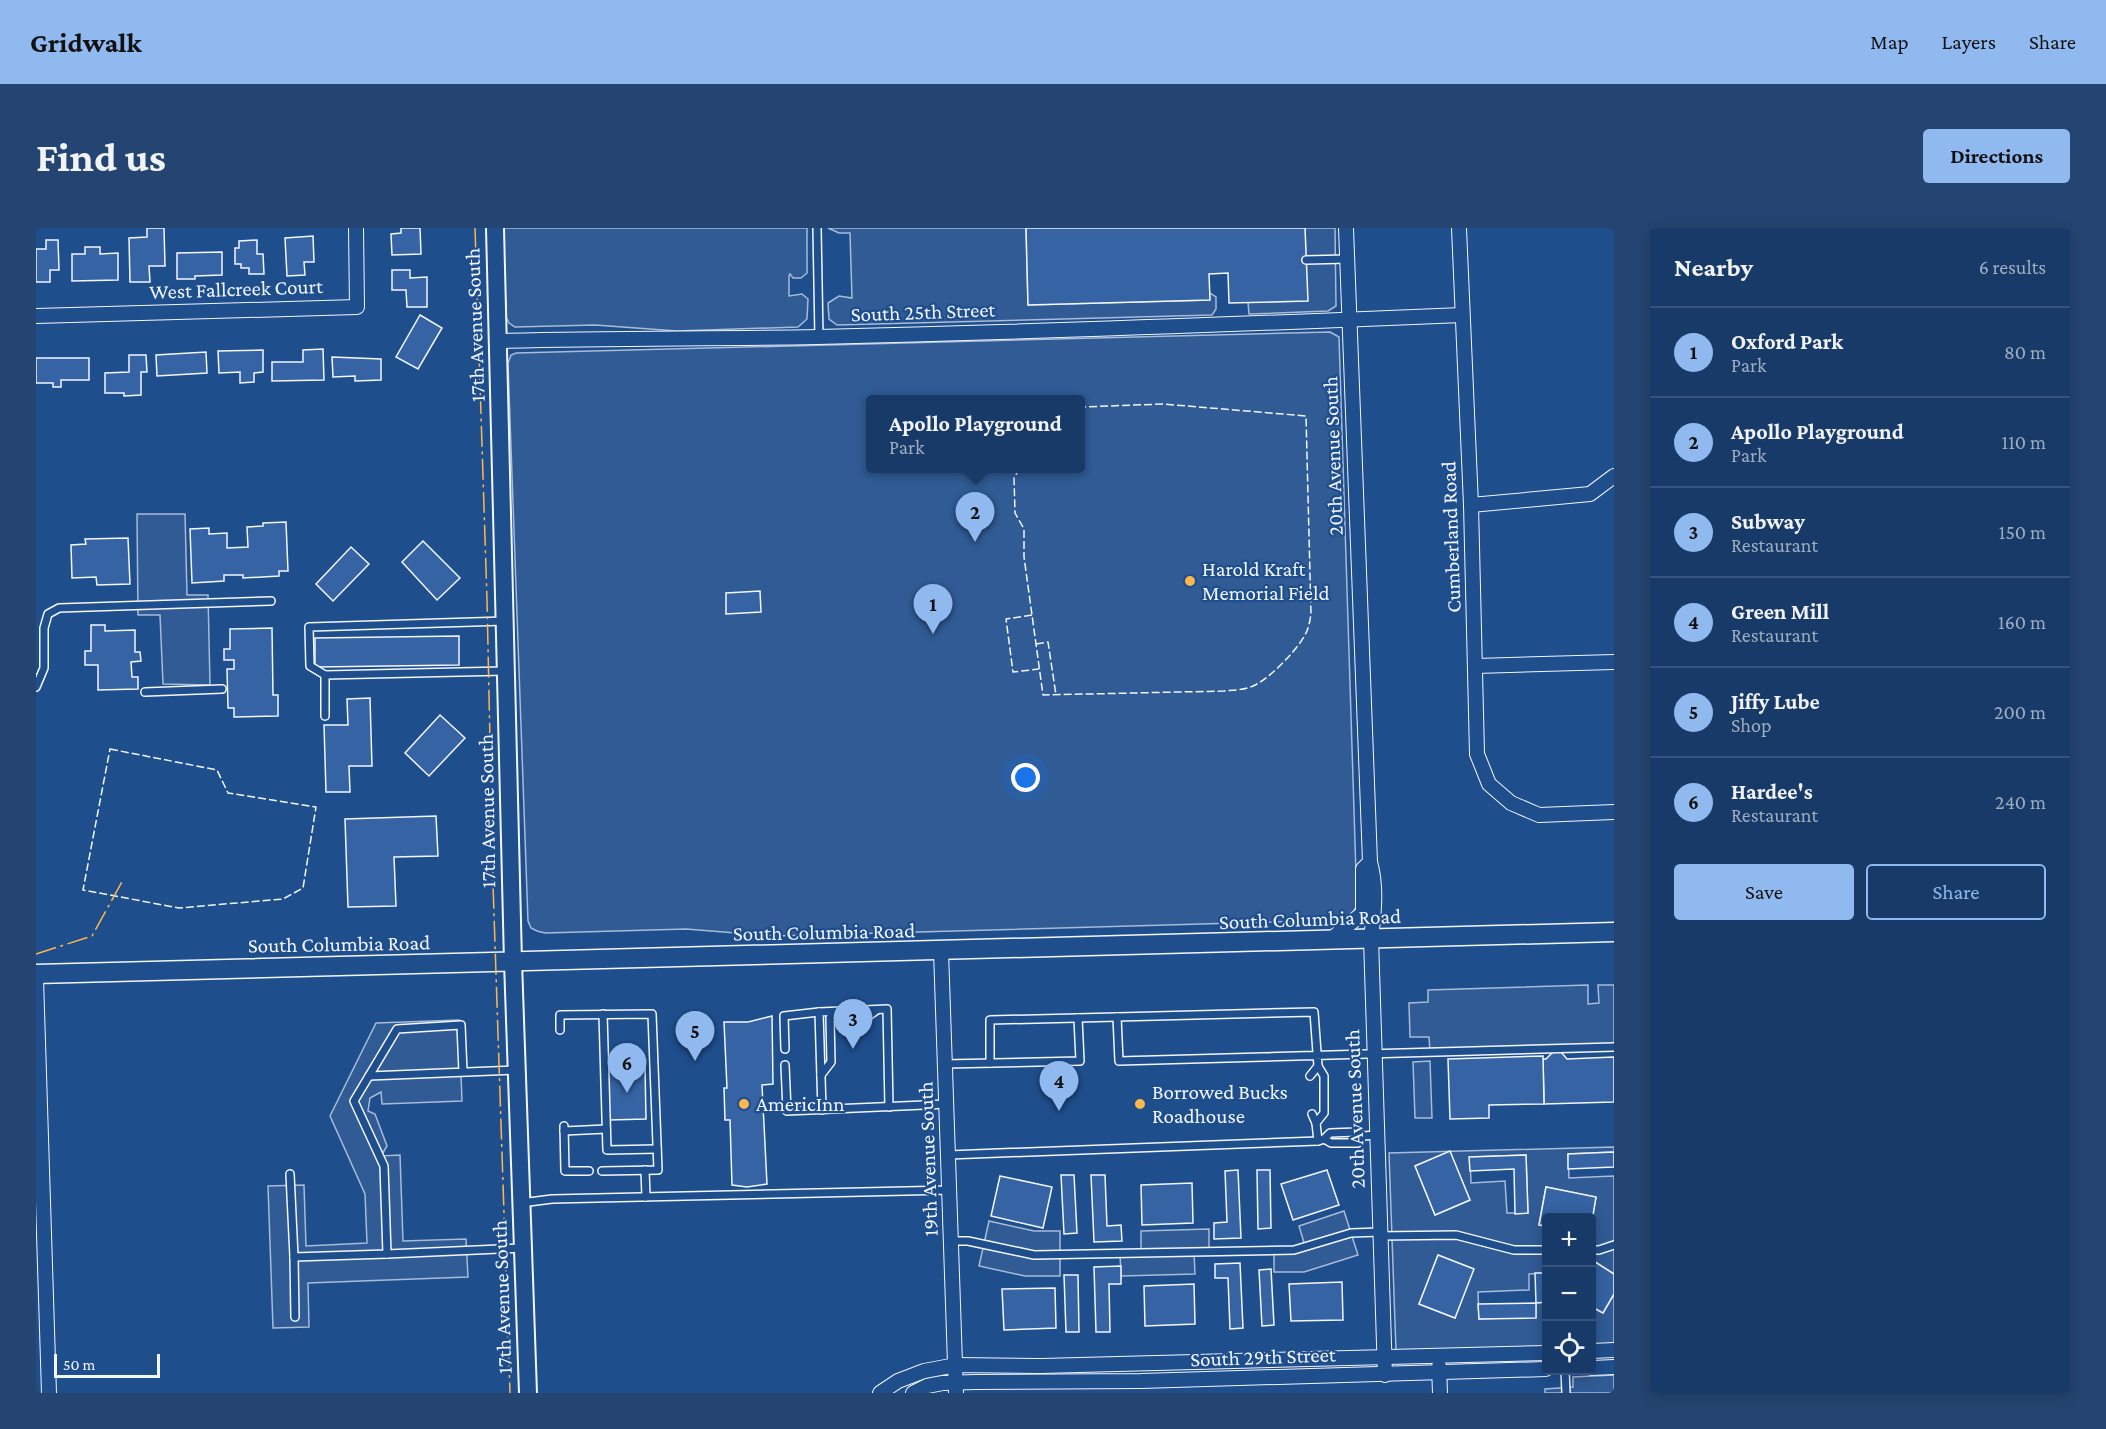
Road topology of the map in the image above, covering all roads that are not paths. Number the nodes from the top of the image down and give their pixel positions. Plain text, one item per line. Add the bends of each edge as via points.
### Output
1 (356, 228) edge
2 (495, 228) edge
3 (817, 228) edge
4 (1346, 228) edge
5 (1459, 228) edge
6 (1347, 259) junction
7 (1306, 260) dead end
8 (1462, 315) junction
9 (36, 316) edge
10 (1349, 320) junction
11 (819, 337) junction
12 (498, 341) junction
13 (1614, 476) edge
14 (1471, 505) junction
15 (271, 601) dead end
16 (505, 621) junction
17 (1614, 662) edge
18 (1476, 666) junction
19 (506, 671) junction
20 (324, 675) junction
21 (36, 687) edge
22 (222, 689) dead end
23 (145, 692) dead end
24 (326, 716) dead end
25 (1614, 812) edge
26 (1370, 862) junction
27 (1614, 932) edge
28 (1371, 939) junction
29 (1330, 940) junction
30 (942, 951) junction
31 (513, 962) junction
32 (36, 976) edge
33 (877, 1010) junction
34 (819, 1012) junction
35 (603, 1014) junction
36 (1117, 1017) junction
37 (1078, 1018) junction
38 (560, 1030) dead end
39 (1614, 1047) edge
40 (785, 1049) dead end
41 (1375, 1054) junction
42 (1317, 1056) junction
43 (990, 1063) junction
44 (945, 1064) junction
45 (786, 1065) dead end
46 (1318, 1066) junction
47 (516, 1070) junction
48 (463, 1072) junction
49 (369, 1076) junction
50 (820, 1076) junction
51 (1310, 1076) dead end
52 (947, 1104) junction
53 (889, 1107) junction
54 (822, 1110) junction
55 (1312, 1114) dead end
56 (1316, 1123) junction
57 (606, 1129) junction
58 (1370, 1136) junction
59 (1321, 1140) junction
60 (657, 1149) junction
61 (948, 1155) junction
62 (645, 1170) junction
63 (589, 1171) dead end
64 (602, 1171) dead end
65 (290, 1174) dead end
66 (950, 1190) junction
67 (646, 1197) junction
68 (521, 1203) junction
69 (1380, 1234) junction
70 (951, 1242) junction
71 (1614, 1245) edge
72 (523, 1248) junction
73 (1542, 1250) edge
74 (1596, 1250) edge
75 (387, 1254) junction
76 (294, 1257) junction
77 (295, 1317) dead end
78 (1614, 1350) edge
79 (1596, 1351) edge
80 (1542, 1353) edge
81 (1439, 1355) junction
82 (1384, 1357) junction
83 (1141, 1364) junction
84 (956, 1365) junction
85 (1614, 1367) edge
86 (1596, 1368) edge
87 (1542, 1369) edge
88 (1439, 1373) junction
89 (1385, 1374) junction
90 (1565, 1375) edge
91 (1142, 1387) edge
92 (956, 1388) edge
93 (49, 1393) edge
94 (528, 1393) edge
95 (880, 1393) edge
96 (913, 1393) edge
97 (1440, 1393) edge
98 (1566, 1393) edge

1 - 9 street, West Fallcreek Court via 357,307
2 - 12 street, 17th Avenue South
3 - 11 lane
4 - 6 street, 20th Avenue South
5 - 8 street, Cumberland Road
6 - 7 lane
6 - 10 street, 20th Avenue South
8 - 10 street, South 25th Street
8 - 14 street, Cumberland Road
10 - 11 street, South 25th Street
10 - 26 street, 20th Avenue South
11 - 12 street, South 25th Street
12 - 16 street, 17th Avenue South
13 - 14 street via 1590,494
14 - 18 street, Cumberland Road
15 - 21 lane via 59,608 48,614 44,668
16 - 19 street, 17th Avenue South
16 - 20 lane via 309,627 310,666
17 - 18 street
18 - 25 street, Cumberland Road via 1477,754 1490,784 1511,803 1539,815
19 - 20 lane
19 - 31 street, 17th Avenue South
20 - 24 lane
22 - 23 lane
26 - 28 street, 20th Avenue South via 1375,878
26 - 29 street, 20th Avenue South via 1363,869 1363,913
27 - 28 main road, South Columbia Road
28 - 29 main road, South Columbia Road
28 - 41 street, 20th Avenue South
29 - 30 main road, South Columbia Road
30 - 31 main road, South Columbia Road
30 - 44 street, 19th Avenue South
31 - 32 main road, South Columbia Road
31 - 47 street, 17th Avenue South
32 - 93 street
33 - 34 lane
33 - 50 lane via 870,1015 830,1018 831,1062
33 - 53 lane via 887,1009
34 - 40 lane via 784,1016
34 - 50 lane
35 - 38 lane via 560,1015
35 - 57 lane
35 - 60 lane via 652,1014
36 - 37 lane
36 - 42 lane via 1314,1012
36 - 42 lane via 1119,1061
37 - 43 lane via 990,1020
37 - 43 lane via 1080,1061
39 - 41 lane
41 - 42 lane
41 - 58 street, 20th Avenue South
42 - 46 lane
43 - 44 lane
44 - 52 street, 19th Avenue South
45 - 54 lane via 787,1111
46 - 51 lane
46 - 56 lane via 1324,1076 1324,1113
47 - 48 lane
47 - 68 street, 17th Avenue South
48 - 49 lane
48 - 49 lane via 461,1025 397,1029
49 - 75 lane via 354,1101 384,1166
50 - 54 lane
52 - 53 lane
52 - 61 street, 19th Avenue South
53 - 54 lane
55 - 56 lane
56 - 59 lane
57 - 60 lane via 607,1150
57 - 63 lane via 564,1128 565,1171
58 - 59 lane via 1358,1143
58 - 59 lane via 1330,1132
58 - 69 street, 20th Avenue South
59 - 61 lane
60 - 62 lane via 658,1170
61 - 66 street, 19th Avenue South
62 - 64 lane
62 - 67 lane
65 - 76 lane
66 - 67 lane
66 - 70 street, 19th Avenue South
67 - 68 lane
68 - 72 street, 17th Avenue South
69 - 70 lane via 1351,1233 1294,1250 1034,1255 968,1241
69 - 73 lane via 1456,1235 1514,1250
69 - 82 street, 20th Avenue South
70 - 84 street, 19th Avenue South
71 - 74 lane
72 - 75 lane
72 - 94 street, 17th Avenue South
75 - 76 lane
76 - 77 lane
78 - 79 street
80 - 81 street, South 29th Street
81 - 82 street, South 29th Street
81 - 88 street
82 - 83 street, South 29th Street
82 - 89 street
83 - 84 street, South 29th Street
83 - 91 street
84 - 92 street
84 - 95 street, South 29th Street via 916,1374
85 - 86 street
87 - 88 street, South 29th Street
88 - 89 street, South 29th Street
88 - 97 street
89 - 91 street, South 29th Street
90 - 98 lane
91 - 92 street, South 29th Street
92 - 96 street, South 29th Street via 943,1383

